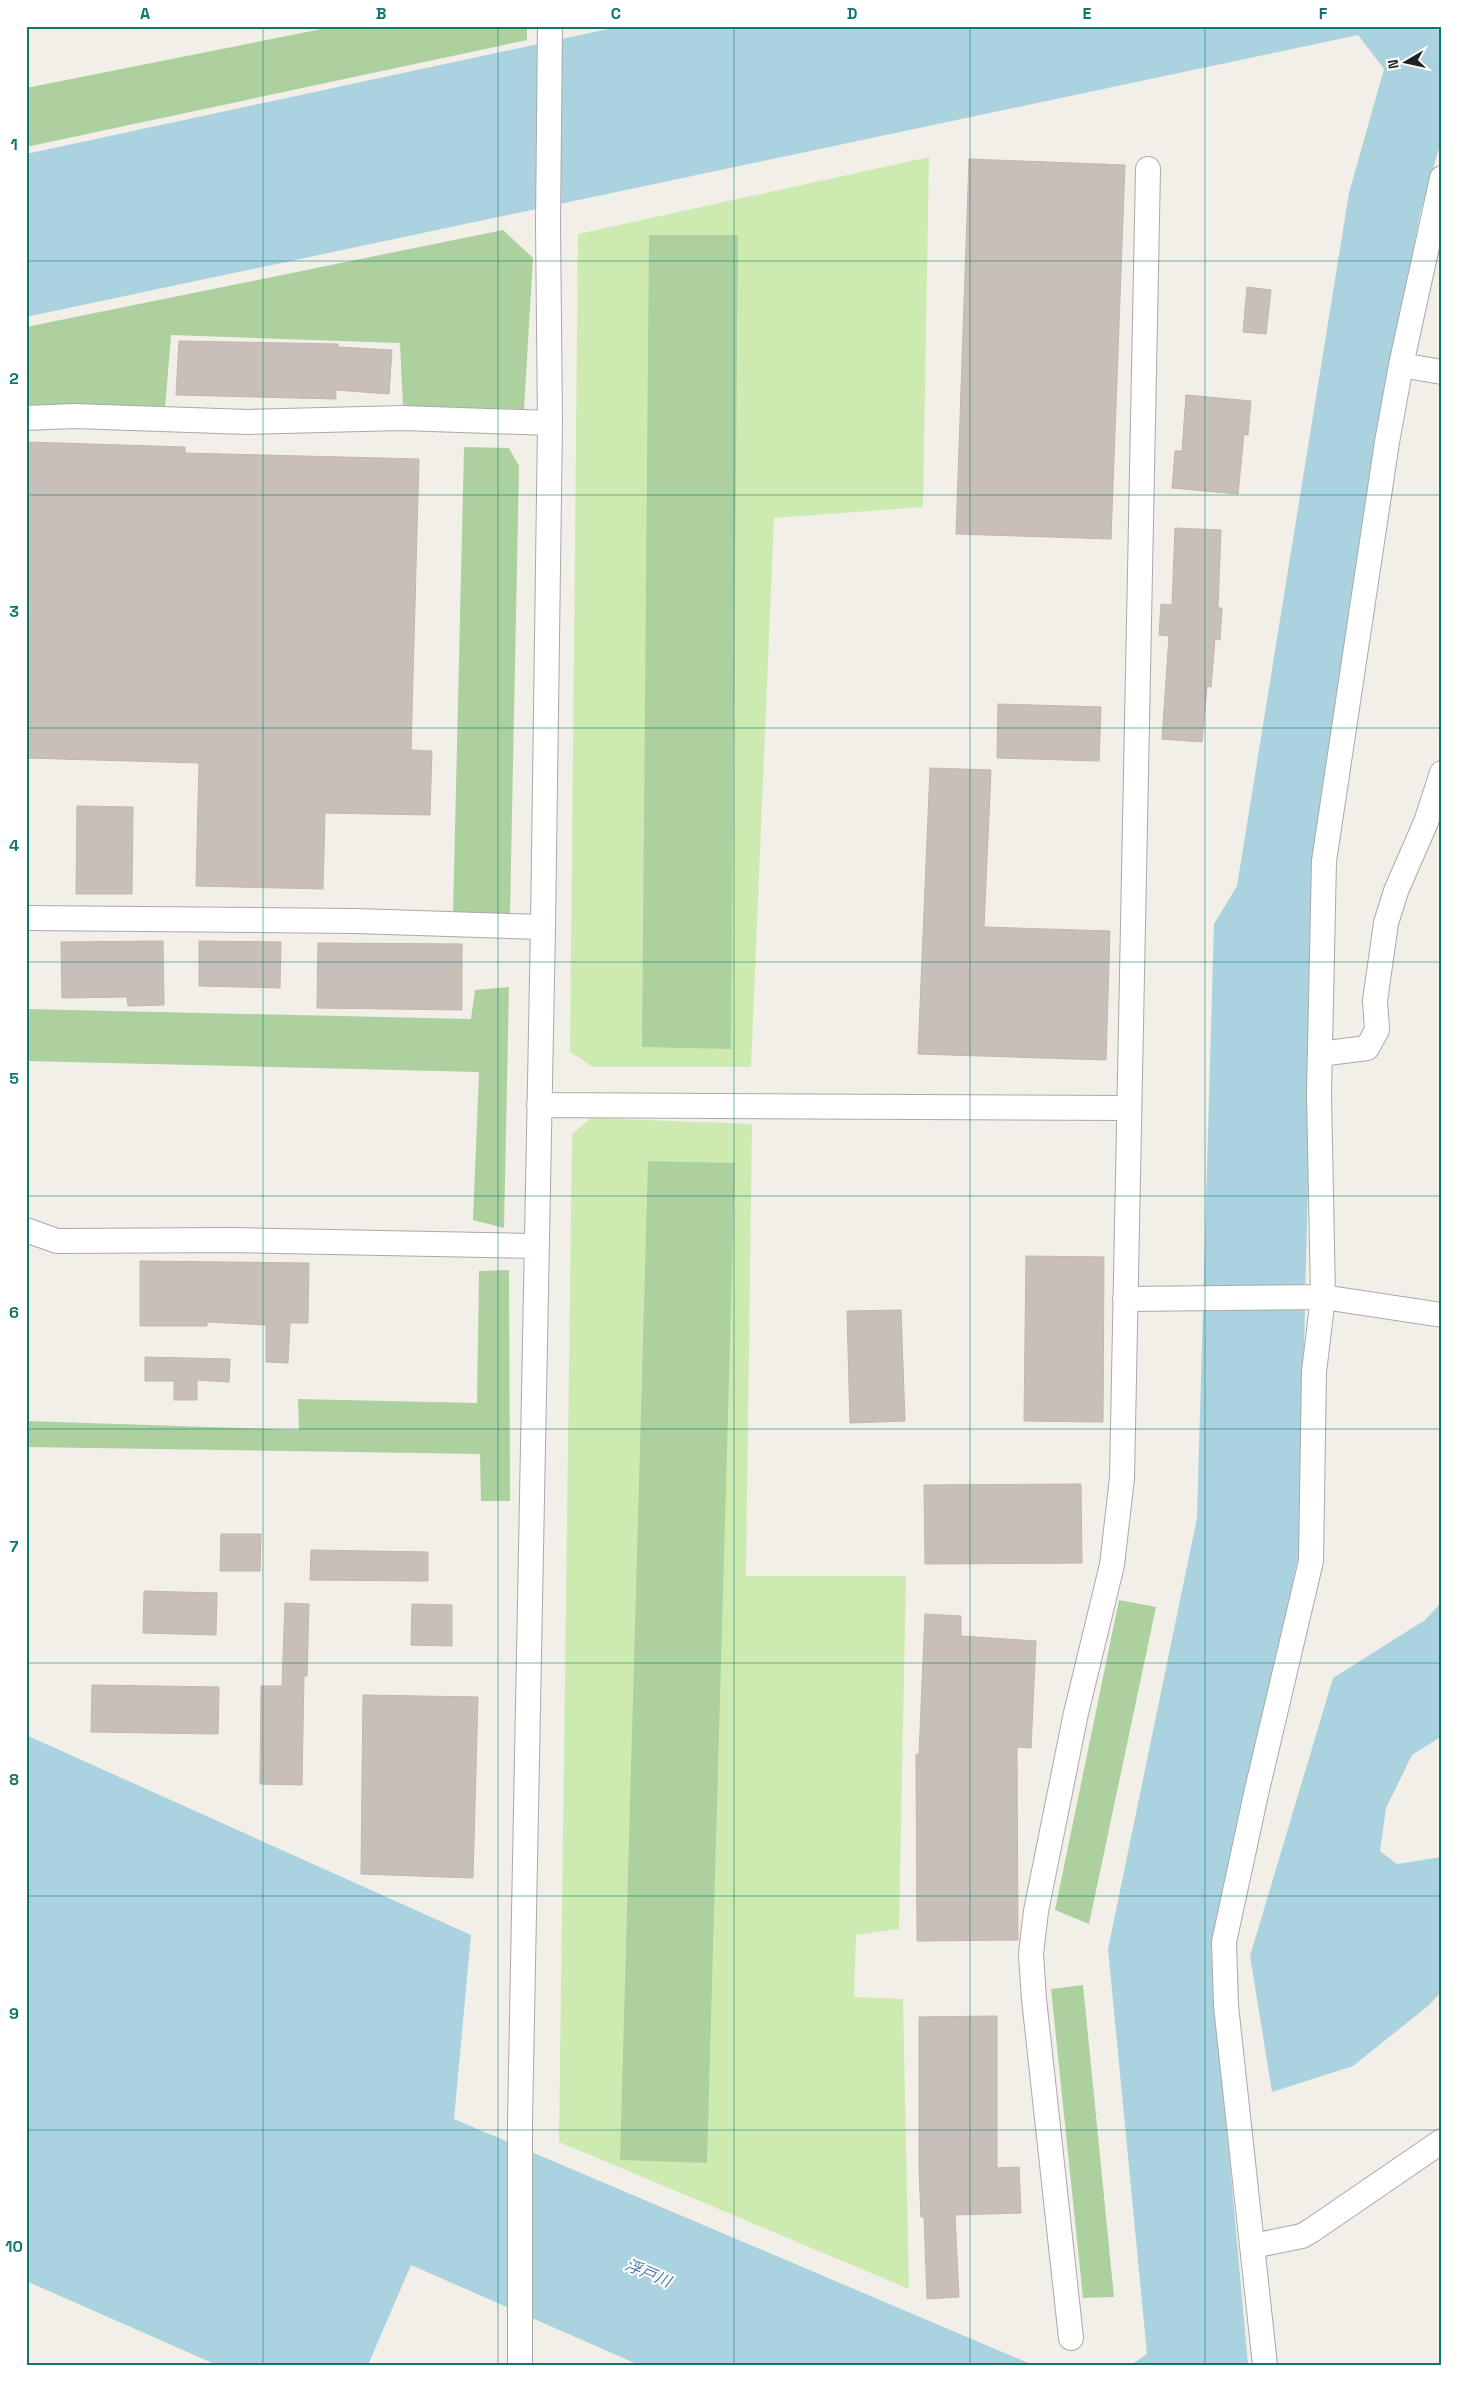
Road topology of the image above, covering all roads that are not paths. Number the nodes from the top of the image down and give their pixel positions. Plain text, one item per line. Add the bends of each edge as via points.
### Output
1 (550, 26) edge
2 (1148, 169) dead end
3 (1442, 178) edge
4 (1437, 217) edge
5 (1401, 365) junction
6 (1442, 372) edge
7 (26, 418) edge
8 (550, 423) junction
9 (1442, 773) edge
10 (26, 918) edge
11 (543, 927) junction
12 (1320, 1054) junction
13 (539, 1104) junction
14 (1128, 1108) junction
15 (26, 1230) edge
16 (536, 1246) junction
17 (1323, 1297) junction
18 (1125, 1300) junction
19 (1442, 1315) edge
20 (1442, 2141) edge
21 (1253, 2246) junction
22 (1071, 2338) dead end
23 (520, 2365) edge
24 (1265, 2365) edge

1 - 8 street
2 - 14 street
3 - 4 street
4 - 5 street
5 - 6 street
5 - 12 street via 1324,861
7 - 8 street via 74,416 248,422 402,418
8 - 11 street
9 - 12 street via 1386,923 1375,1001 1376,1030 1367,1048
10 - 11 street via 355,921
11 - 13 street
12 - 17 street
13 - 14 street
13 - 16 street
14 - 18 street
15 - 16 street via 57,1241 233,1240
16 - 23 street via 520,2121
17 - 18 street
17 - 19 street
17 - 21 street via 1314,1372 1311,1561 1224,1942 1226,2006
18 - 22 street via 1122,1478 1112,1564 1076,1713 1036,1911 1032,1954 1034,1999
20 - 21 street via 1302,2236
21 - 24 street

